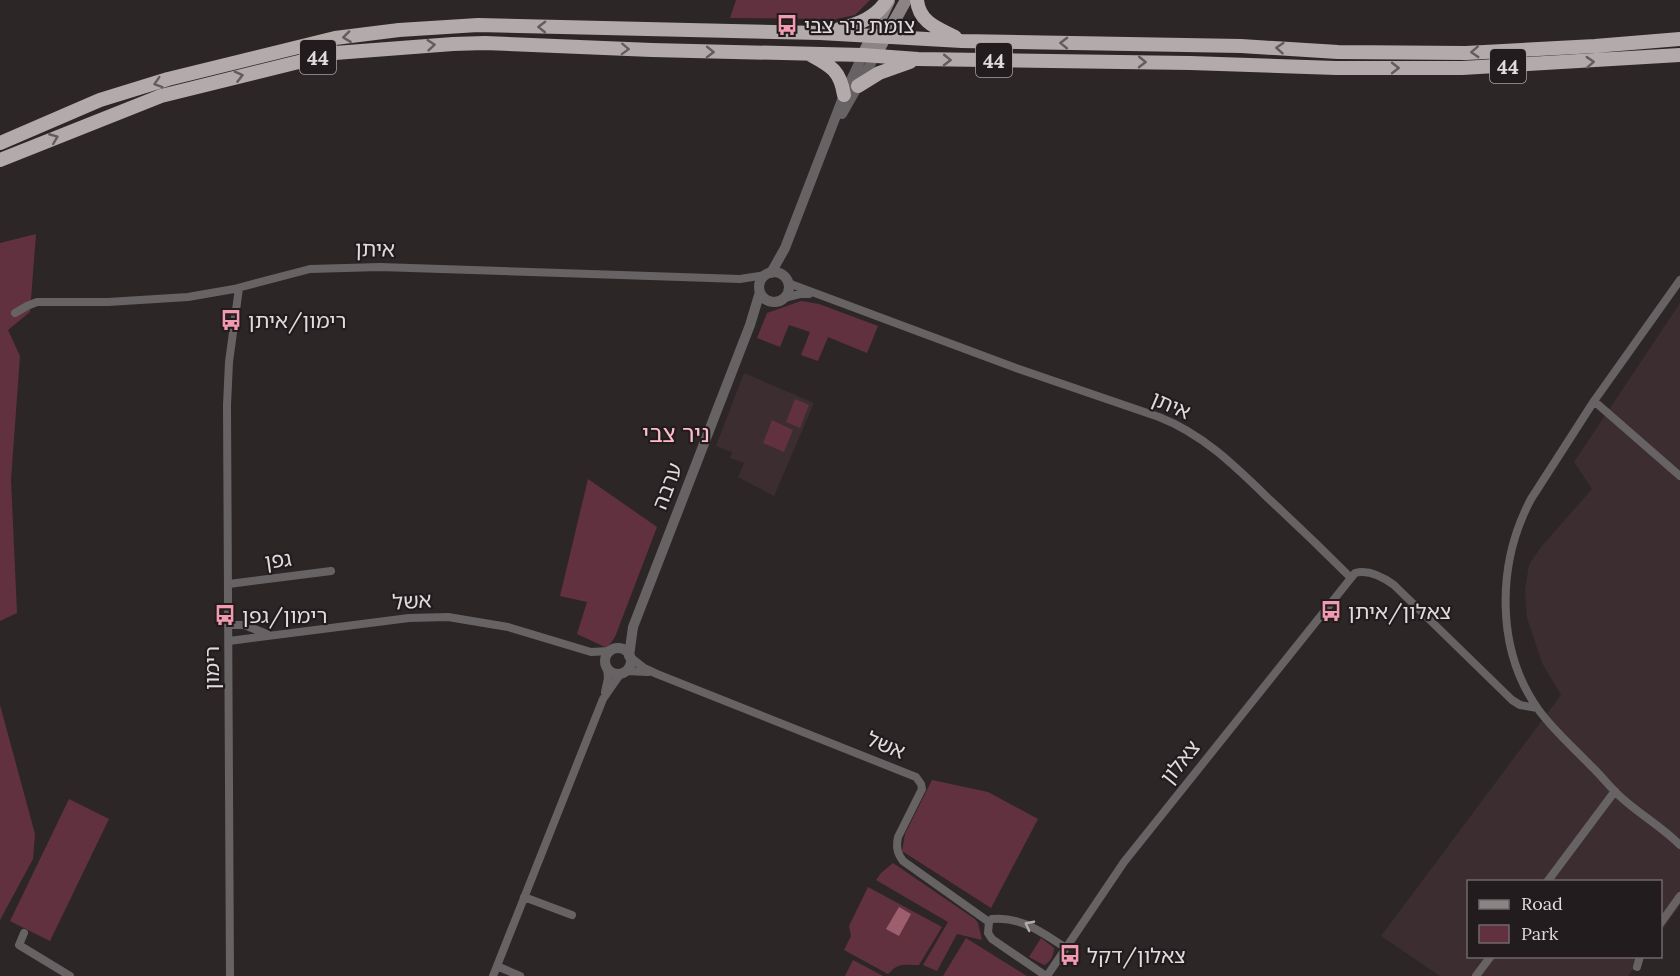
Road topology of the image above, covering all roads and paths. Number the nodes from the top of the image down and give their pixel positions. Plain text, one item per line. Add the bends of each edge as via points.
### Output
1 (889, 0) edge
2 (906, 0) edge
3 (917, 0) edge
4 (820, 33) junction
5 (881, 35) junction
6 (1680, 39) edge
7 (962, 41) junction
8 (808, 53) junction
9 (869, 55) junction
10 (1680, 55) edge
11 (918, 59) junction
12 (858, 86) junction
13 (844, 95) junction
14 (65, 114) junction
15 (0, 136) edge
16 (0, 143) edge
17 (826, 143) junction
18 (0, 160) edge
19 (785, 248) junction
20 (769, 274) junction
21 (740, 279) junction
22 (1680, 280) edge
23 (787, 281) junction
24 (239, 288) junction
25 (760, 291) junction
26 (816, 294) junction
27 (780, 300) junction
28 (15, 313) dead end
29 (750, 325) junction
30 (1594, 401) junction
31 (1680, 476) edge
32 (332, 571) dead end
33 (1350, 577) junction
34 (229, 584) junction
35 (229, 625) junction
36 (633, 627) junction
37 (274, 634) junction
38 (229, 641) junction
39 (612, 650) junction
40 (585, 651) junction
41 (629, 656) junction
42 (606, 666) junction
43 (623, 672) junction
44 (657, 674) junction
45 (603, 699) junction
46 (1537, 708) junction
47 (1615, 791) junction
48 (1680, 845) edge
49 (1548, 880) edge
50 (1680, 896) edge
51 (524, 897) junction
52 (572, 915) dead end
53 (1662, 921) edge
54 (989, 922) junction
55 (24, 933) dead end
56 (1065, 948) junction
57 (1490, 958) edge
58 (1640, 958) edge
59 (497, 966) junction
60 (1637, 967) dead end
61 (70, 976) edge
62 (230, 976) edge
63 (493, 976) edge
64 (520, 976) edge
65 (1046, 976) edge
66 (1476, 976) edge

1 - 4 highway via 858,25
1 - 5 main road
2 - 5 main road
3 - 7 highway via 918,10 931,25
4 - 5 highway, 44
4 -> 14 highway, 44 via 478,25 399,30 335,38 179,77
5 - 7 highway, 44
5 - 9 main road
6 -> 7 highway, 44 via 1466,53
8 - 9 highway, 44
8 - 13 highway via 835,70
18 -> 8 highway, 44 via 161,96 335,53 453,44
9 - 11 highway, 44
9 - 12 street
9 - 13 street
11 -> 10 highway, 44 via 1462,68
11 - 12 highway via 879,73
12 - 17 street
13 - 17 street
14 - 15 highway
14 - 16 highway, 44
17 - 19 street
19 - 20 street
19 - 23 street
20 - 21 street, איתן
20 - 23 street via 778,273
20 - 25 street via 760,282
21 - 24 street, איתן via 339,267 310,269
21 - 25 street, איתן
22 - 30 street
23 - 26 street, איתן
23 - 27 street via 788,293
24 - 28 street, איתן via 139,301 37,302
24 - 34 street, רימון via 228,385
25 - 27 street via 767,300
25 - 29 street, ערבה
26 - 27 street, איתן
26 - 33 street, איתן via 1181,427 1236,467
27 - 29 street, ערבה via 766,306
29 - 36 street, ערבה
30 - 31 street
30 - 46 street via 1530,499 1516,530 1509,560 1506,595 1510,640 1520,674
32 - 34 street, גפן
33 - 46 street via 1359,572 1385,579 1512,700
33 - 56 street, צאלון via 1128,856
34 - 35 street, רימון
35 - 37 street, אשל
35 - 38 street, רימון
36 - 39 street, ערבה via 621,645
36 - 41 street, ערבה
37 - 38 street, אשל
37 - 40 street, אשל via 448,617 508,627
38 - 62 street, רימון
39 - 40 street, אשל
39 - 41 street via 622,649
39 - 42 street via 606,657
40 - 42 street, אשל
41 - 43 street via 630,665
41 - 44 street, אשל
42 - 43 street via 613,673
42 - 45 street via 608,678
43 - 44 street, אשל
43 - 45 street
44 - 54 street, אשל via 916,777 922,789 898,837 899,856
45 - 51 street
46 - 47 street
47 - 48 street
47 - 49 street
50 - 53 street
51 - 52 street
51 - 59 street
56 -> 54 street via 1020,921 998,918
54 - 65 street, אשל via 992,939
55 - 61 street via 19,945
56 - 65 street, צאלון
57 - 66 street
58 - 60 street
59 - 63 street
59 - 64 street

